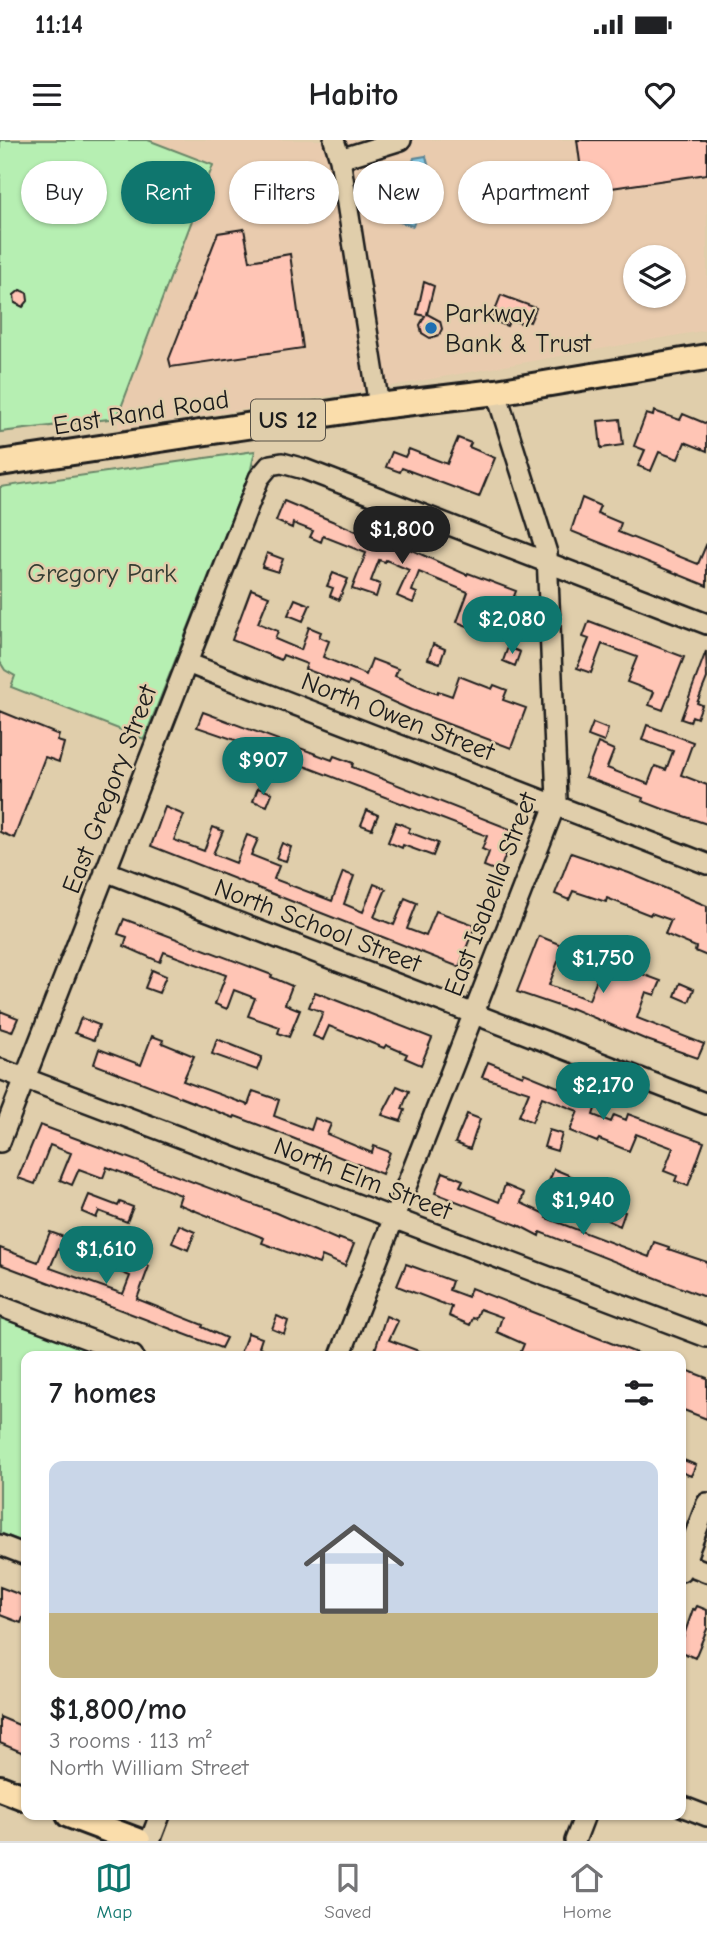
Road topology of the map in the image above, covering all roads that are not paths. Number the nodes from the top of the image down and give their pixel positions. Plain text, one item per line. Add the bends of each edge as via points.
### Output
1 (334, 140) edge
2 (401, 140) edge
3 (340, 159) junction
4 (704, 361) edge
5 (496, 392) junction
6 (379, 406) junction
7 (0, 463) edge
8 (548, 563) junction
9 (707, 624) edge
10 (187, 663) junction
11 (555, 806) junction
12 (707, 864) edge
13 (105, 871) junction
14 (474, 1013) junction
15 (0, 1069) edge
16 (25, 1078) junction
17 (707, 1104) edge
18 (0, 1142) edge
19 (394, 1218) junction
20 (0, 1306) edge
21 (707, 1337) edge
22 (120, 1351) edge
23 (342, 1351) edge
24 (707, 1503) edge
25 (0, 1545) edge
26 (21, 1553) edge
27 (686, 1555) edge
28 (686, 1566) edge
29 (707, 1572) edge
30 (0, 1788) edge
31 (21, 1796) edge
32 (686, 1808) edge
33 (707, 1816) edge
34 (82, 1820) edge
35 (158, 1820) edge
36 (583, 1820) edge
37 (138, 1841) edge
38 (150, 1841) edge
39 (575, 1841) edge

1 - 3 street
2 - 3 street
3 - 6 street
4 - 5 main road, East Rand Road / US 12
5 - 6 main road, East Rand Road / US 12
5 - 8 street, East Isabella Street
6 - 7 main road, East Rand Road / US 12
8 - 9 street
8 - 10 street, East Gregory Street via 304,468 275,463 259,478
8 - 11 street, East Isabella Street
10 - 11 street, North Owen Street
10 - 13 street, East Gregory Street
11 - 12 street, North Owen Street
11 - 14 street, East Isabella Street
13 - 14 street, North School Street
13 - 16 street, East Gregory Street
14 - 17 street, North School Street
14 - 19 street, East Isabella Street
15 - 16 street, North Elm Street
16 - 18 street, East Gregory Street
16 - 19 street, North Elm Street
19 - 21 street, North Elm Street
19 - 23 street, East Isabella Street
20 - 22 street
24 - 27 street
25 - 26 street
28 - 29 street
30 - 31 main road
32 - 33 street
34 - 37 main road
35 - 38 street
36 - 39 street

